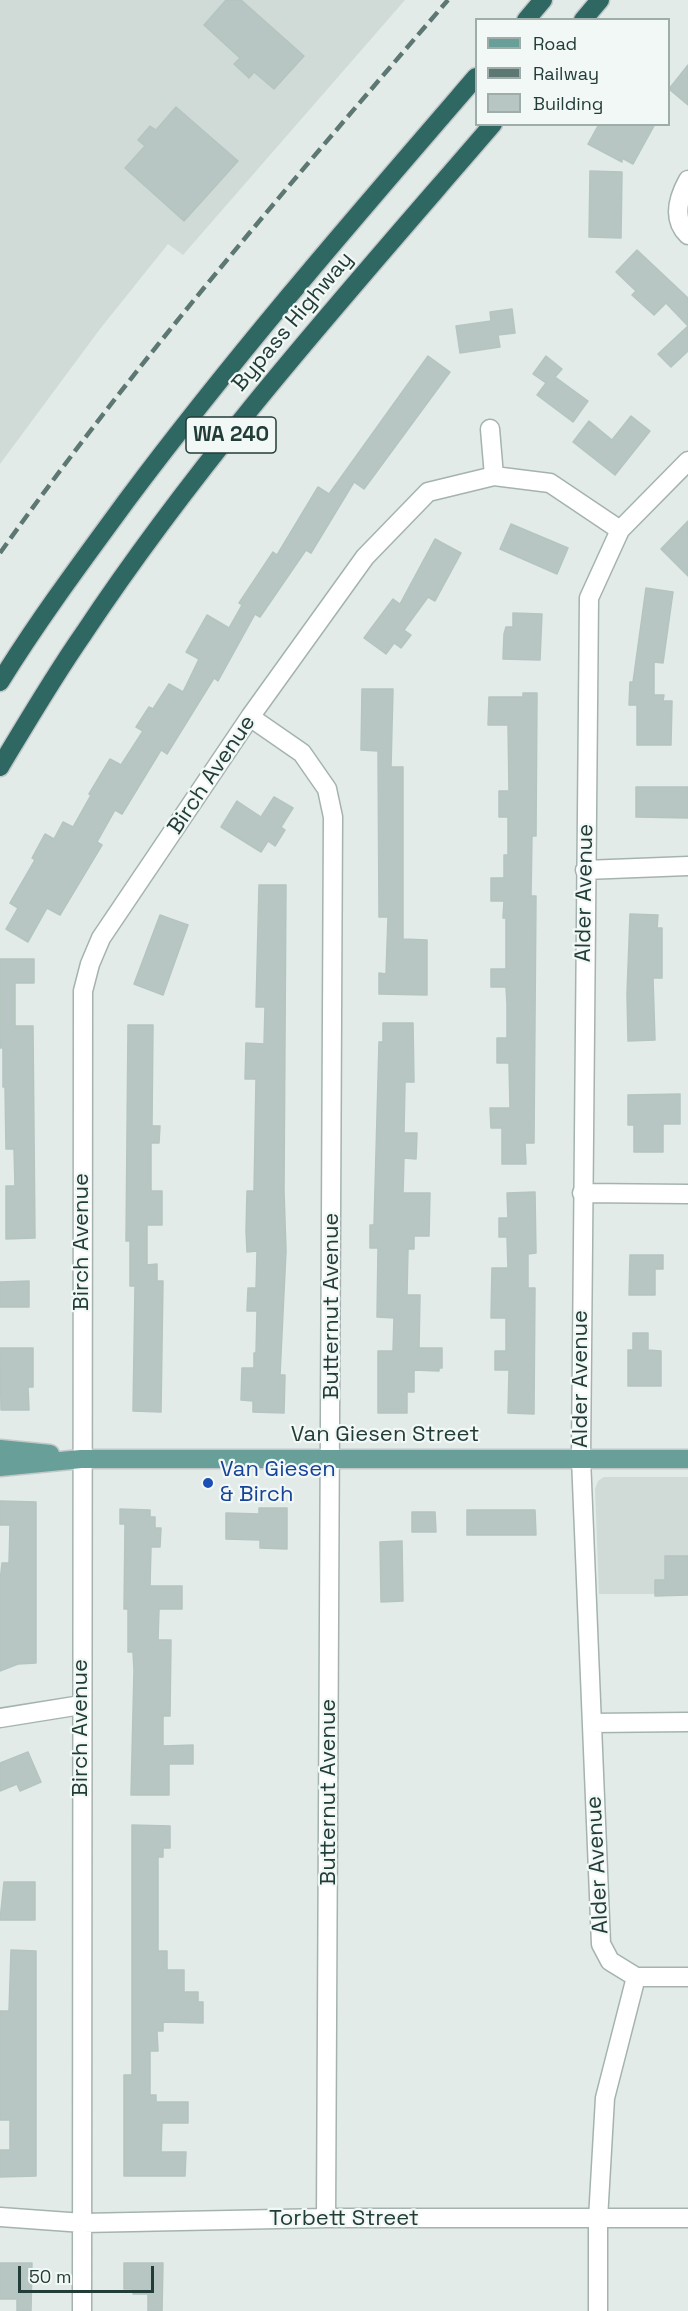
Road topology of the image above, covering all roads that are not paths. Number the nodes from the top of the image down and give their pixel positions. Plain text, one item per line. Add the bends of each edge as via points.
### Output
1 (543, 0) edge
2 (600, 0) edge
3 (528, 18) edge
4 (585, 18) edge
5 (475, 79) edge
6 (491, 126) edge
7 (688, 180) edge
8 (688, 235) edge
9 (490, 429) dead end
10 (688, 461) edge
11 (494, 476) junction
12 (620, 530) junction
13 (0, 682) edge
14 (250, 717) junction
15 (0, 767) edge
16 (688, 866) edge
17 (585, 870) junction
18 (582, 1193) junction
19 (688, 1194) edge
20 (0, 1449) edge
21 (581, 1458) junction
22 (81, 1459) junction
23 (332, 1459) junction
24 (688, 1459) edge
25 (0, 1467) edge
26 (81, 1705) junction
27 (0, 1718) edge
28 (688, 1722) edge
29 (592, 1723) junction
30 (636, 1977) junction
31 (688, 1977) edge
32 (0, 2217) edge
33 (326, 2218) junction
34 (688, 2218) edge
35 (598, 2219) junction
36 (83, 2223) junction
37 (82, 2311) edge
38 (598, 2311) edge

1 - 3 highway
2 - 4 highway
5 - 13 highway, Bypass Highway / WA 240 via 307,272 219,381 73,573
6 - 15 highway, Bypass Highway / WA 240 via 314,332 210,461 84,632
7 - 8 street via 676,201 682,229
9 - 11 street
10 - 12 street, Alder Avenue
11 - 12 street, Birch Avenue via 550,483
11 - 14 street, Birch Avenue via 428,492 365,557
12 - 17 street, Alder Avenue via 589,598
14 - 22 street, Birch Avenue via 101,938 83,991
14 - 23 street, Butternut Avenue via 302,753 327,789 333,817
16 - 17 street
17 - 18 street, Alder Avenue
18 - 19 street
18 - 21 street, Alder Avenue
20 - 22 main road, Van Giesen Street
21 - 23 main road, Van Giesen Street
21 - 24 main road, Van Giesen Street
21 - 29 street, Alder Avenue
22 - 23 main road, Van Giesen Street
22 - 25 main road, Van Giesen Street
22 - 26 street, Birch Avenue
23 - 33 street, Butternut Avenue
26 - 27 street
26 - 36 street, Birch Avenue
28 - 29 street
29 - 30 street, Alder Avenue via 601,1944 610,1961
30 - 31 street
30 - 35 street via 605,2098
32 - 36 street, Torbett Street
33 - 35 street, Torbett Street
33 - 36 street, Torbett Street
34 - 35 street, Torbett Street
35 - 38 street
36 - 37 street, Birch Avenue

